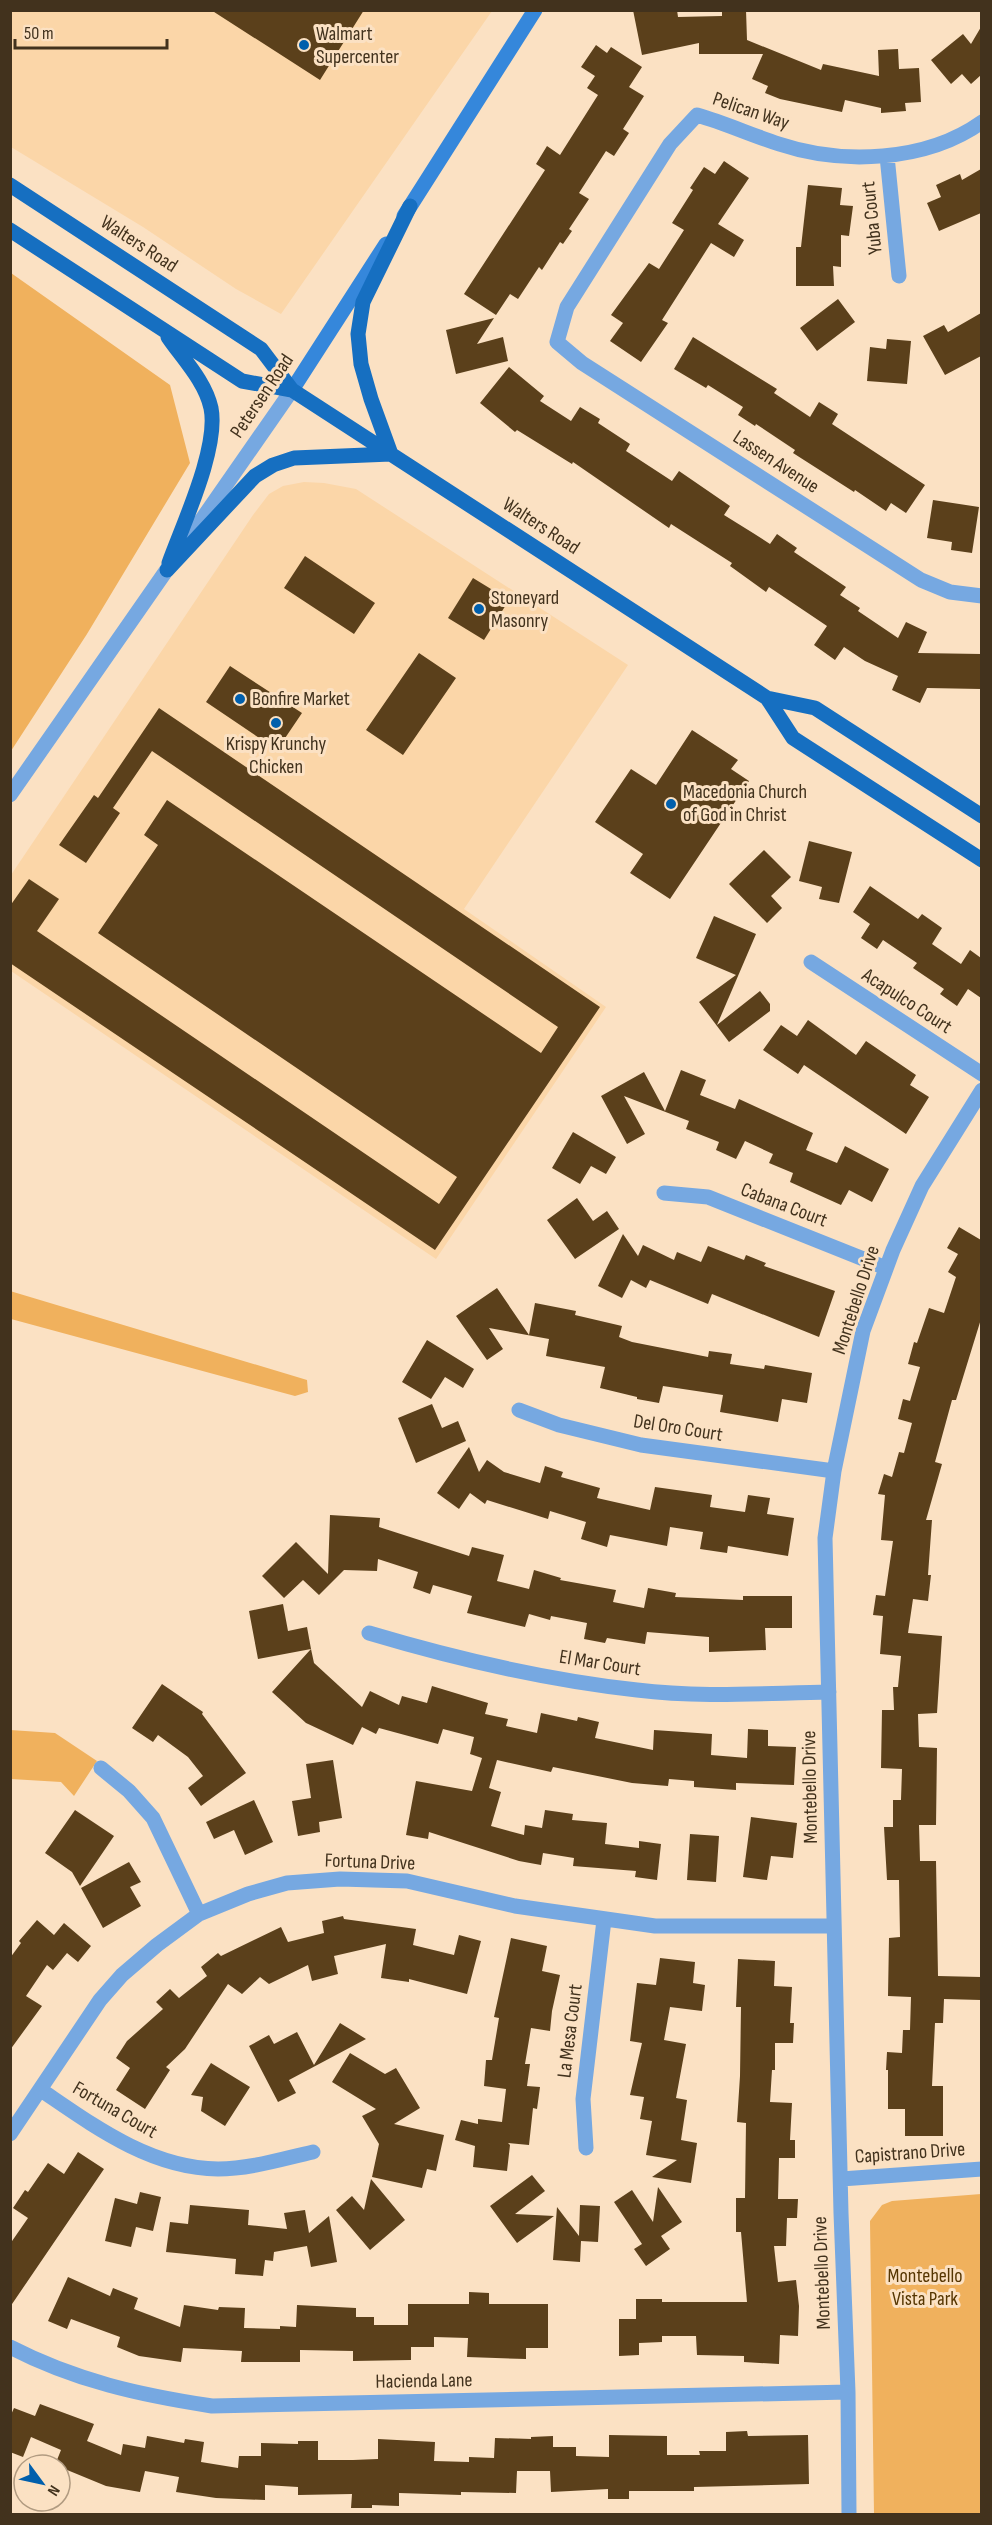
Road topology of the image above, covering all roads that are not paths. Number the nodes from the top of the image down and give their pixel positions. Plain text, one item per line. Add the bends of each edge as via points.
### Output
1 (535, 10) edge
2 (981, 122) edge
3 (887, 156) junction
4 (10, 185) edge
5 (410, 206) junction
6 (10, 230) edge
7 (899, 276) dead end
8 (160, 328) junction
9 (557, 342) joint
10 (292, 390) junction
11 (391, 454) junction
12 (167, 570) junction
13 (981, 596) edge
14 (767, 698) junction
15 (10, 795) edge
16 (981, 816) edge
17 (981, 860) edge
18 (811, 962) dead end
19 (981, 1074) edge
20 (981, 1090) edge
21 (664, 1193) dead end
22 (886, 1268) junction
23 (519, 1410) dead end
24 (834, 1471) junction
25 (369, 1633) dead end
26 (829, 1692) junction
27 (101, 1768) dead end
28 (200, 1914) junction
29 (604, 1920) junction
30 (834, 1926) junction
31 (41, 2090) junction
32 (10, 2134) edge
33 (586, 2148) dead end
34 (313, 2152) dead end
35 (981, 2169) edge
36 (841, 2179) junction
37 (10, 2347) edge
38 (849, 2392) junction
39 (849, 2514) edge

1 - 5 street, Petersen Road
2 - 3 street, Pelican Way via 939,144
3 - 7 street, Yuba Court
3 - 9 street, Pelican Way via 827,156 779,145 697,115 670,144 567,307
4 - 10 main road, Walters Road via 261,349
5 - 10 street, Petersen Road
5 - 11 main road via 363,302 358,334 361,364
6 - 8 main road, Walters Road
8 - 10 main road, Walters Road via 242,381
8 - 12 main road via 203,387 211,409 211,447
9 - 13 street, Lassen Avenue via 582,363 921,580 950,592
10 - 11 main road, Walters Road
10 - 12 street, Petersen Road
11 - 12 main road via 294,458 273,465 255,476
11 - 14 main road, Walters Road
12 - 15 street, Petersen Road
14 - 16 main road, Walters Road via 815,708
14 - 17 main road, Walters Road via 793,738
18 - 19 street, Acapulco Court
20 - 22 street, Montebello Drive via 922,1186
21 - 22 street, Cabana Court via 708,1197
22 - 24 street, Montebello Drive via 863,1332
23 - 24 street, Del Oro Court via 640,1446
24 - 26 street, Montebello Drive via 825,1538
25 - 26 street, El Mar Court via 557,1678 639,1691 721,1695
26 - 30 street, Montebello Drive
27 - 28 street via 153,1818
28 - 29 street, Fortuna Drive via 287,1883 340,1879 407,1881 515,1906
28 - 31 street, Fortuna Drive via 122,1974 100,2000
29 - 30 street, Fortuna Drive via 655,1926
29 - 33 street, La Mesa Court via 583,2099
30 - 36 street, Montebello Drive
31 - 32 street, Fortuna Drive
31 - 34 street, Fortuna Court via 122,2143 178,2163 218,2169 258,2165
35 - 36 street, Capistrano Drive
36 - 38 street, Montebello Drive
37 - 38 street, Hacienda Lane via 42,2364 87,2380 213,2406
38 - 39 street, Montebello Drive

